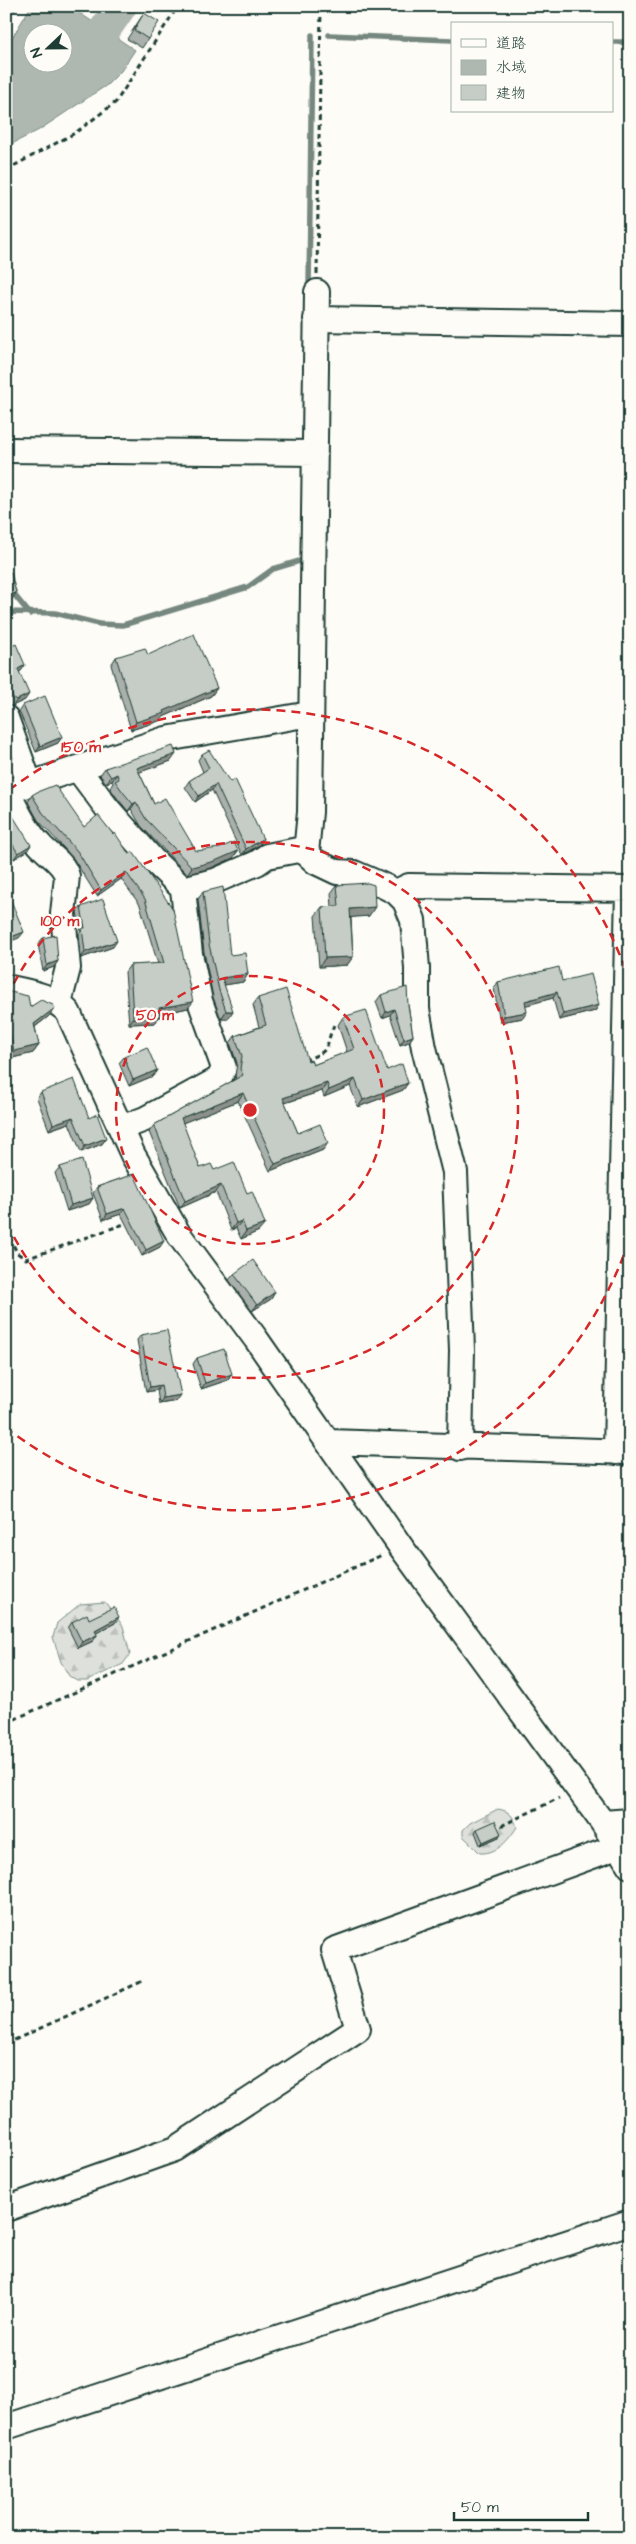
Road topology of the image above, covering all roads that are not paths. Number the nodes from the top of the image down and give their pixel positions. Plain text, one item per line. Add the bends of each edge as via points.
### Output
1 (317, 292) road end
2 (316, 319) junction
3 (630, 324) edge
4 (6, 450) edge
5 (314, 452) junction
6 (310, 714) junction
7 (6, 718) edge
8 (78, 769) junction
9 (30, 785) junction
10 (7, 792) edge
11 (306, 853) junction
12 (629, 889) edge
13 (183, 890) junction
14 (396, 892) junction
15 (6, 987) edge
16 (59, 1002) junction
17 (121, 1128) junction
18 (329, 1442) junction
19 (460, 1448) junction
20 (623, 1452) edge
21 (630, 1821) edge
22 (603, 1823) junction
23 (623, 1857) edge
24 (6, 2209) edge
25 (630, 2222) edge
26 (6, 2427) edge

1 - 2 street
2 - 3 street
2 - 5 street
4 - 5 street
5 - 6 street
6 - 8 street via 166,739
6 - 11 street via 310,812
7 - 9 street
8 - 9 street
8 - 13 street via 113,816
9 - 10 street
10 - 16 street via 35,838 61,864 67,876 63,914 68,968
11 - 13 street via 298,850 267,856 215,881
11 - 14 street via 337,872 354,874
12 - 14 street via 409,886
12 - 20 street
13 - 17 street via 190,954 206,1022 224,1068 222,1076 145,1119
14 - 19 street via 405,901 413,920 417,1009 455,1172 461,1341
15 - 16 street
16 - 17 street via 68,1012
17 - 18 street via 163,1211
18 - 19 street
18 - 22 street via 401,1547
19 - 20 street
21 - 22 street
22 - 23 street
23 - 24 street via 334,1950 358,2028 175,2149
25 - 26 street

